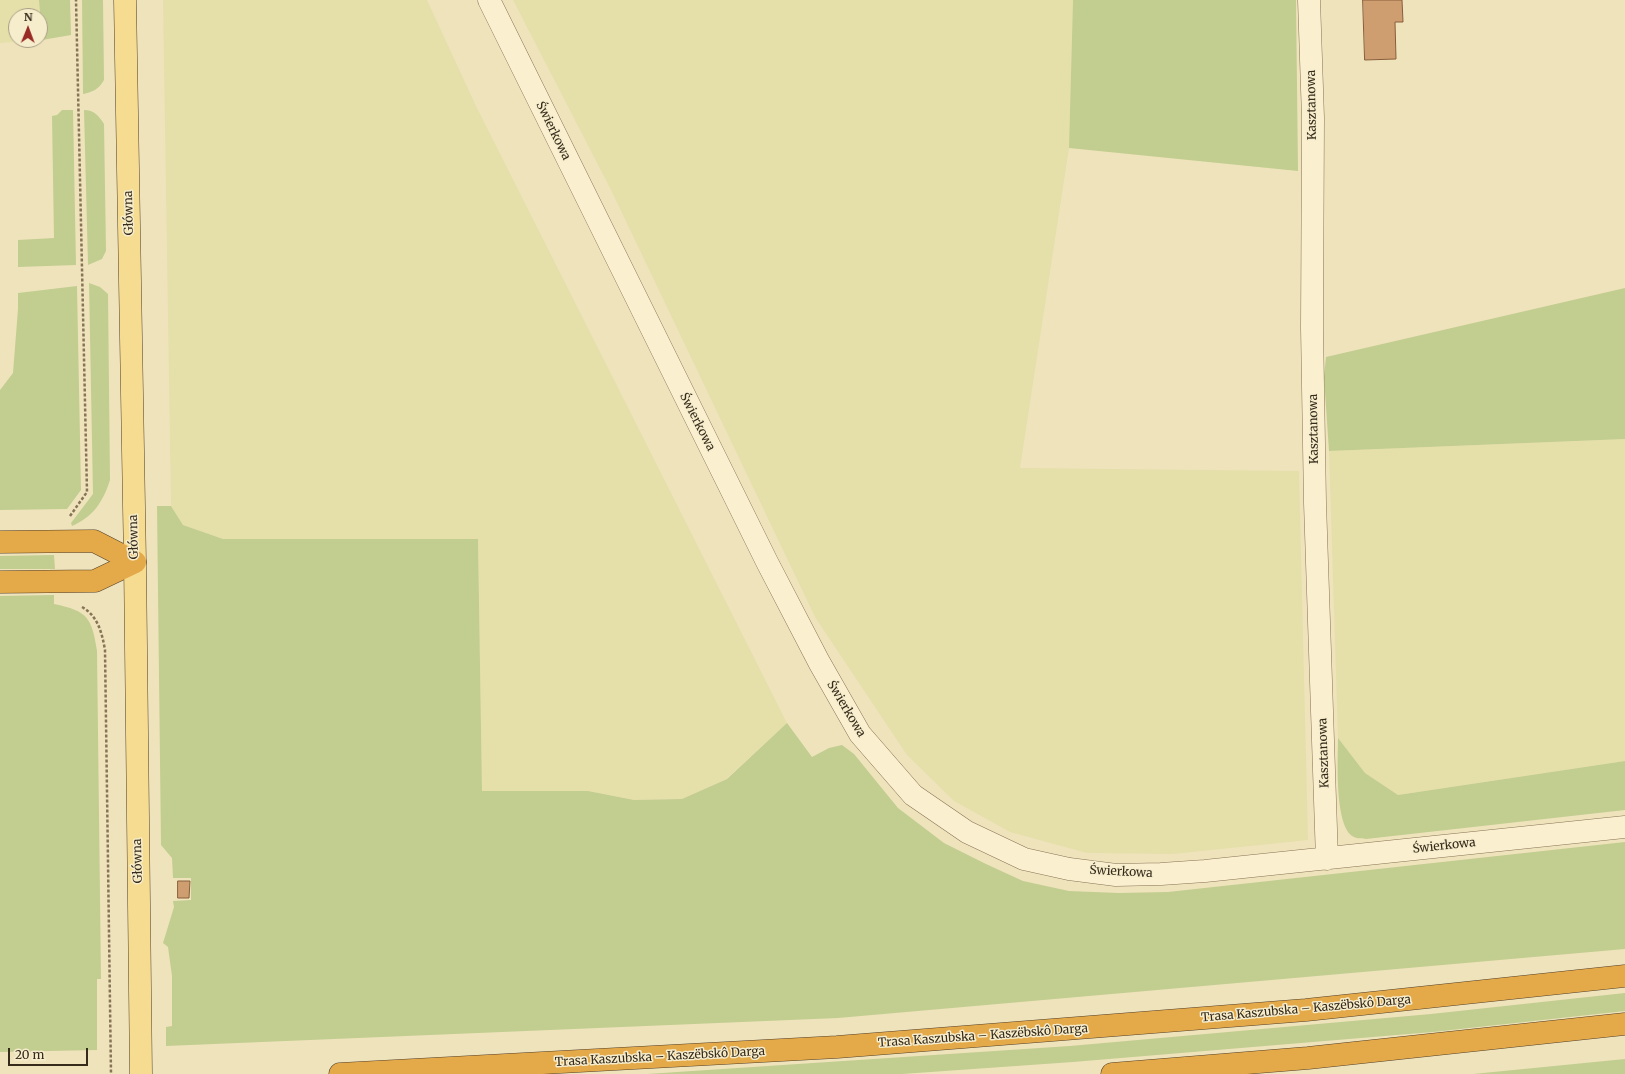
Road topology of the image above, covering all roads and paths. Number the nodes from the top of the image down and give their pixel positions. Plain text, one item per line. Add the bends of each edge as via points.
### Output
1 (76, 0) edge
2 (125, 0) edge
3 (489, 0) edge
4 (1309, 0) edge
5 (62, 517) dead end
6 (0, 542) edge
7 (135, 562) junction
8 (0, 582) edge
9 (80, 606) dead end
10 (1625, 827) edge
11 (1327, 859) junction
12 (1625, 976) edge
13 (1625, 1024) edge
14 (1308, 1058) junction
15 (111, 1074) edge
16 (141, 1074) edge
17 (340, 1074) edge
18 (1112, 1074) edge
19 (1232, 1074) edge

1 - 5 path via 87,492 70,516
2 - 7 main road, Główna
3 - 11 street, Świerkowa via 819,662 860,734 913,795 967,832 1024,859 1069,869 1116,875 1161,874
4 - 11 street, Kasztanowa via 1313,118 1312,328 1315,487
6 - 7 highway via 94,541
7 - 8 highway via 95,581
7 - 16 main road, Główna
9 - 15 path via 87,609 96,619 105,650
10 - 11 street, Świerkowa
12 - 17 highway, Trasa Kaszubska – Kaszëbskô Darga via 1306,1010 837,1047
13 - 14 highway
14 - 18 highway
14 - 19 highway

